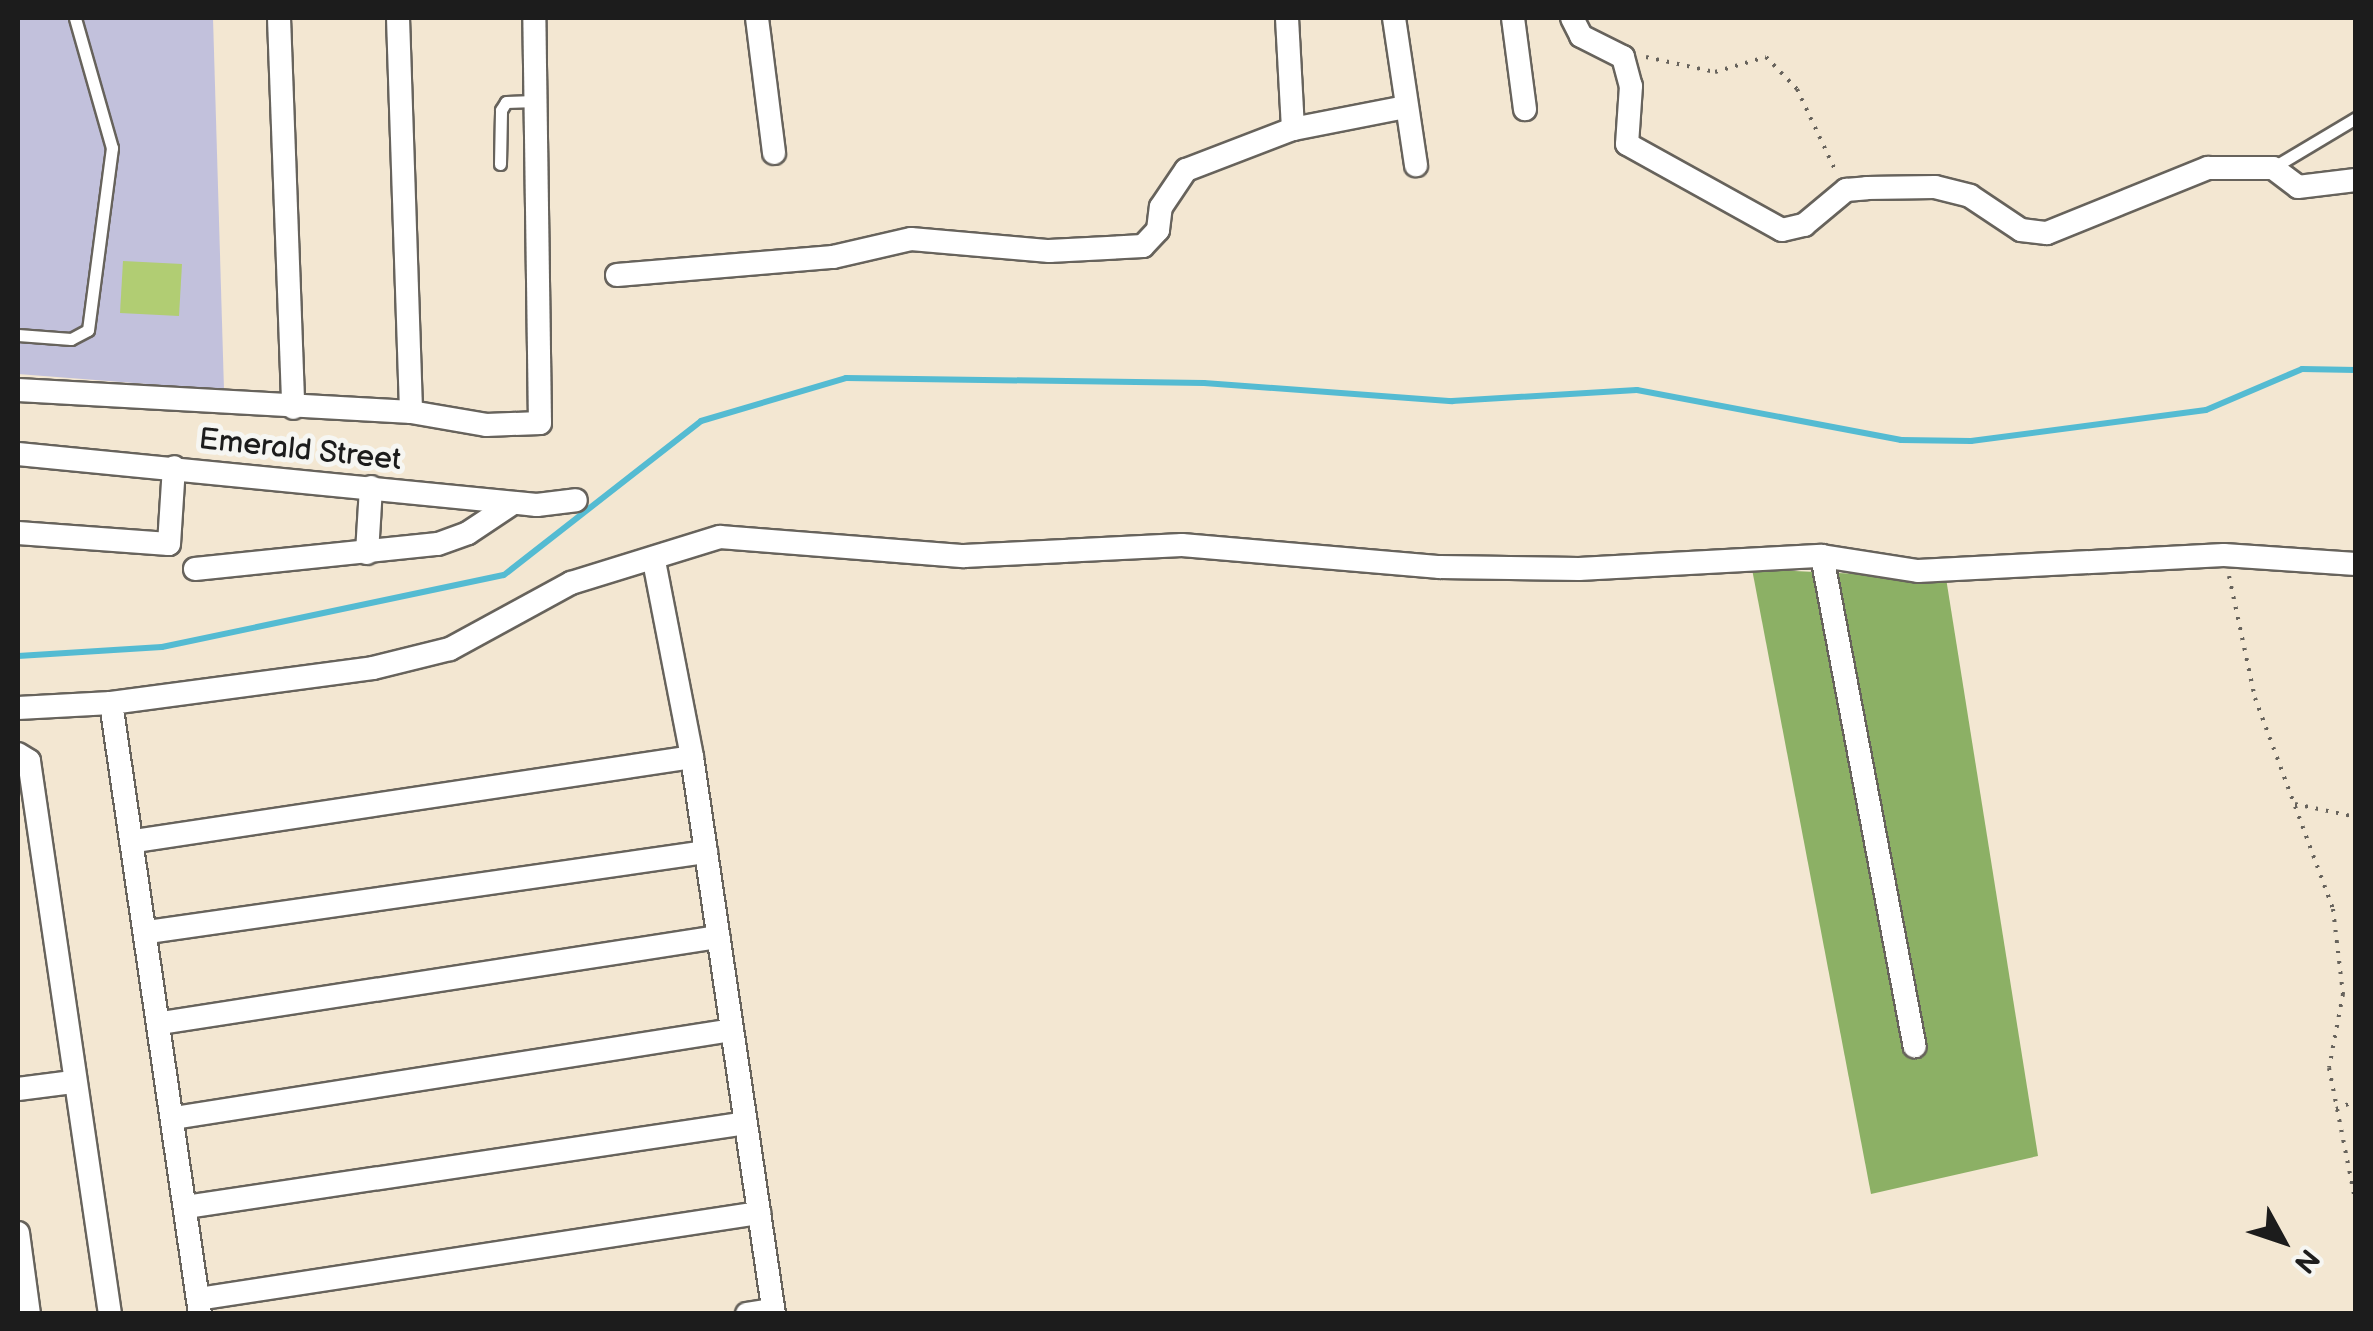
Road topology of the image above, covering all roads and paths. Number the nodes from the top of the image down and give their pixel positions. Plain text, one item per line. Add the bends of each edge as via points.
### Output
1 (74, 18) edge
2 (279, 18) edge
3 (398, 18) edge
4 (534, 18) edge
5 (757, 18) edge
6 (1287, 18) edge
7 (1394, 18) edge
8 (1513, 18) edge
9 (1572, 18) edge
10 (1613, 47) junction
11 (535, 102) junction
12 (1405, 107) junction
13 (1525, 110) dead end
14 (2356, 118) edge
15 (1293, 129) junction
16 (774, 154) dead end
17 (500, 164) dead end
18 (1416, 166) dead end
19 (2273, 168) junction
20 (2356, 180) edge
21 (1846, 190) junction
22 (617, 276) dead end
23 (18, 334) edge
24 (18, 390) edge
25 (294, 408) junction
26 (411, 412) junction
27 (18, 454) edge
28 (174, 467) junction
29 (371, 487) junction
30 (576, 500) dead end
31 (513, 503) junction
32 (18, 533) edge
33 (367, 553) junction
34 (2224, 555) junction
35 (1822, 556) junction
36 (654, 561) junction
37 (2356, 564) edge
38 (195, 570) dead end
39 (111, 703) junction
40 (18, 708) edge
41 (18, 754) edge
42 (692, 757) junction
43 (2295, 804) junction
44 (2356, 817) edge
45 (136, 841) junction
46 (706, 852) junction
47 (148, 932) junction
48 (718, 937) junction
49 (160, 1024) junction
50 (732, 1030) junction
51 (1915, 1046) dead end
52 (73, 1082) junction
53 (18, 1089) edge
54 (2356, 1101) edge
55 (2336, 1109) junction
56 (174, 1118) junction
57 (746, 1123) junction
58 (2356, 1204) edge
59 (186, 1207) junction
60 (759, 1213) junction
61 (18, 1234) edge
62 (200, 1306) edge
63 (774, 1311) edge
64 (29, 1314) edge
65 (110, 1314) edge
66 (747, 1314) edge

1 - 23 lane via 112,148 88,330 71,339
2 - 25 street
3 - 26 street
4 - 11 street
5 - 16 street
6 - 15 street
7 - 12 street
8 - 13 street
9 - 10 street via 1581,36
10 - 21 path via 1715,72 1766,57 1797,89
10 - 21 street via 1624,57 1630,86 1627,144 1644,159 1782,230 1804,225
11 - 17 lane via 506,102 501,110
11 - 26 street via 546,422 486,426
12 - 15 street
12 - 18 street
14 - 19 lane
15 - 22 street via 1186,170 1161,207 1158,230 1142,246 1049,251 911,240 833,257
19 - 20 street via 2298,187
19 - 21 street via 2244,163 2189,173 2047,233 2021,230 1970,196 1935,188
24 - 25 street
25 - 26 street
27 - 28 street, Emerald Street
28 - 29 street, Emerald Street
28 - 32 street via 169,544
29 - 31 street, Emerald Street
29 - 33 street
30 - 31 street, Emerald Street
31 - 33 street via 438,544
33 - 38 street
34 - 35 street via 1918,571
34 - 37 street
34 - 43 path via 2255,698
35 - 36 street via 1579,569 1440,567 1201,546 1119,544 964,556 720,537
35 - 51 street
36 - 39 street via 571,583 450,649 373,668
36 - 42 street
39 - 40 street
39 - 45 street
41 - 52 street via 29,761
42 - 45 street
42 - 46 street
43 - 44 path
43 - 55 path via 2333,910 2344,994 2329,1068
45 - 47 street
46 - 47 street
46 - 48 street
47 - 49 street
48 - 49 street
48 - 50 street
49 - 56 street
50 - 56 street
50 - 57 street
52 - 53 street
52 - 65 street
54 - 55 path
55 - 58 path
56 - 59 street
57 - 59 street
57 - 60 street
59 - 62 street
60 - 62 street
60 - 63 street
61 - 64 street
63 - 66 street

